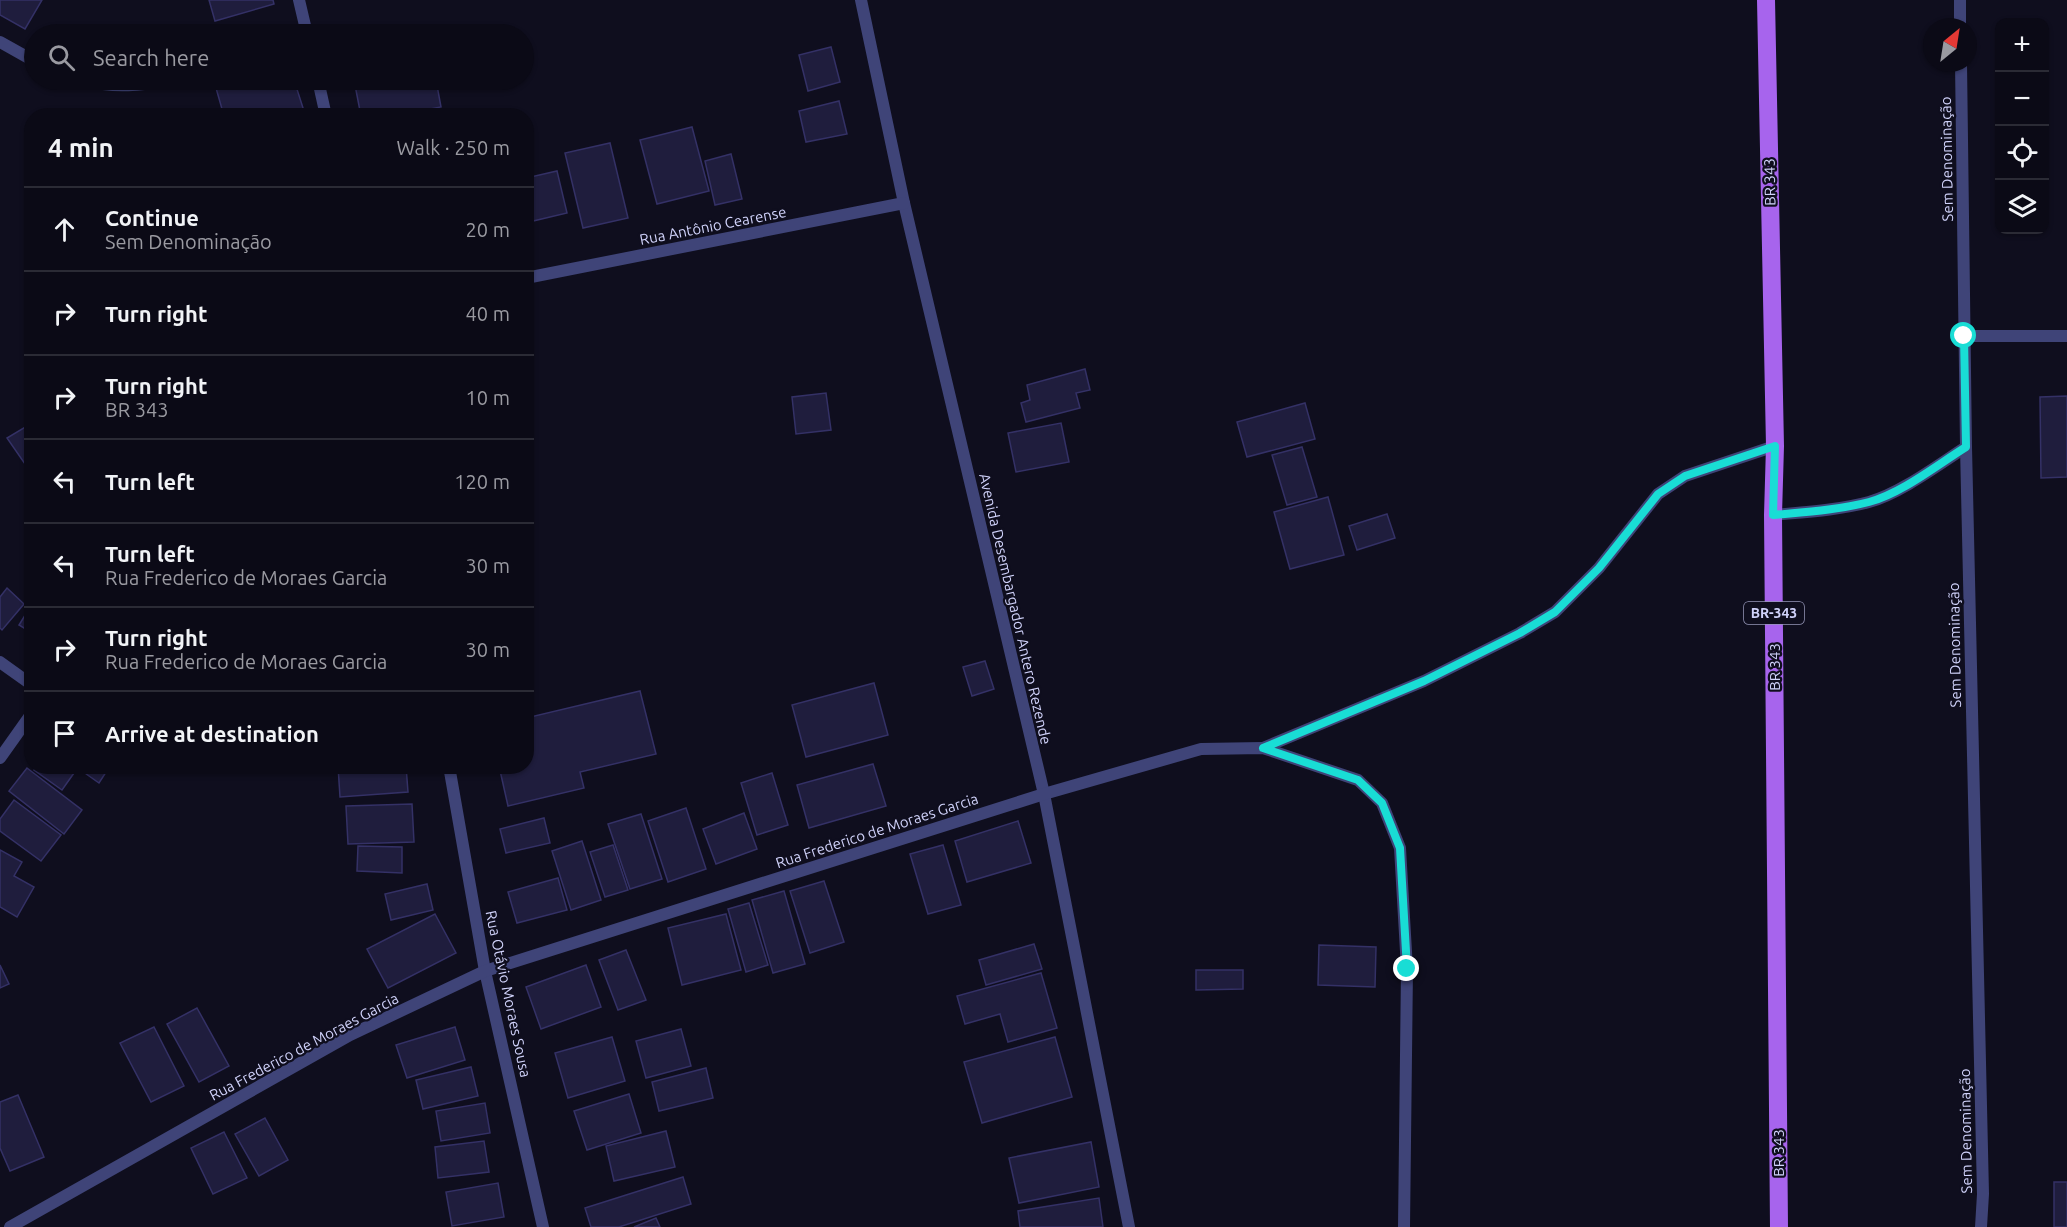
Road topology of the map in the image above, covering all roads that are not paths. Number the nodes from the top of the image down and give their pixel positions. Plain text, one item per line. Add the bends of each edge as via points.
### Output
1 (299, 0) edge
2 (861, 0) edge
3 (1766, 0) edge
4 (1960, 0) edge
5 (1960, 18) edge
6 (305, 24) edge
7 (0, 42) edge
8 (24, 55) edge
9 (1961, 72) edge
10 (320, 90) edge
11 (324, 108) edge
12 (904, 203) junction
13 (534, 277) edge
14 (1964, 336) junction
15 (2067, 336) edge
16 (1775, 446) junction
17 (1966, 447) junction
18 (1773, 515) junction
19 (0, 662) edge
20 (24, 679) edge
21 (24, 724) edge
22 (1263, 748) junction
23 (0, 758) edge
24 (449, 774) edge
25 (1044, 794) junction
26 (485, 971) junction
27 (10, 1227) edge
28 (543, 1227) edge
29 (1129, 1227) edge
30 (1404, 1227) edge
31 (1779, 1227) edge
32 (1981, 1227) edge

1 - 6 street
2 - 12 street, Avenida Desembargador Antero Rezende
3 - 16 main road, BR 343 / BR-343
4 - 5 street
7 - 8 street
9 - 14 street, Sem Denominação
10 - 11 street
12 - 13 street, Rua Antônio Cearense
12 - 25 street, Avenida Desembargador Antero Rezende
14 - 15 street
14 - 17 street, Sem Denominação
16 - 18 main road, BR 343 / BR-343
16 - 22 street via 1685,476 1658,494 1599,568 1555,612 1520,633 1424,681
17 - 18 street via 1890,494 1837,508
17 - 32 street, Sem Denominação
18 - 31 main road, BR 343 / BR-343
19 - 20 street
21 - 23 street
22 - 25 street, Rua Frederico de Moraes Garcia via 1201,749
22 - 30 street, Rua Frederico de Moraes Garcia via 1358,780 1382,803 1400,848 1407,969
24 - 26 street, Rua Otávio Moraes Sousa
25 - 26 street, Rua Frederico de Moraes Garcia
25 - 29 street, Avenida Desembargador Antero Rezende
26 - 27 street, Rua Frederico de Moraes Garcia via 350,1035
26 - 28 street, Rua Otávio Moraes Sousa

